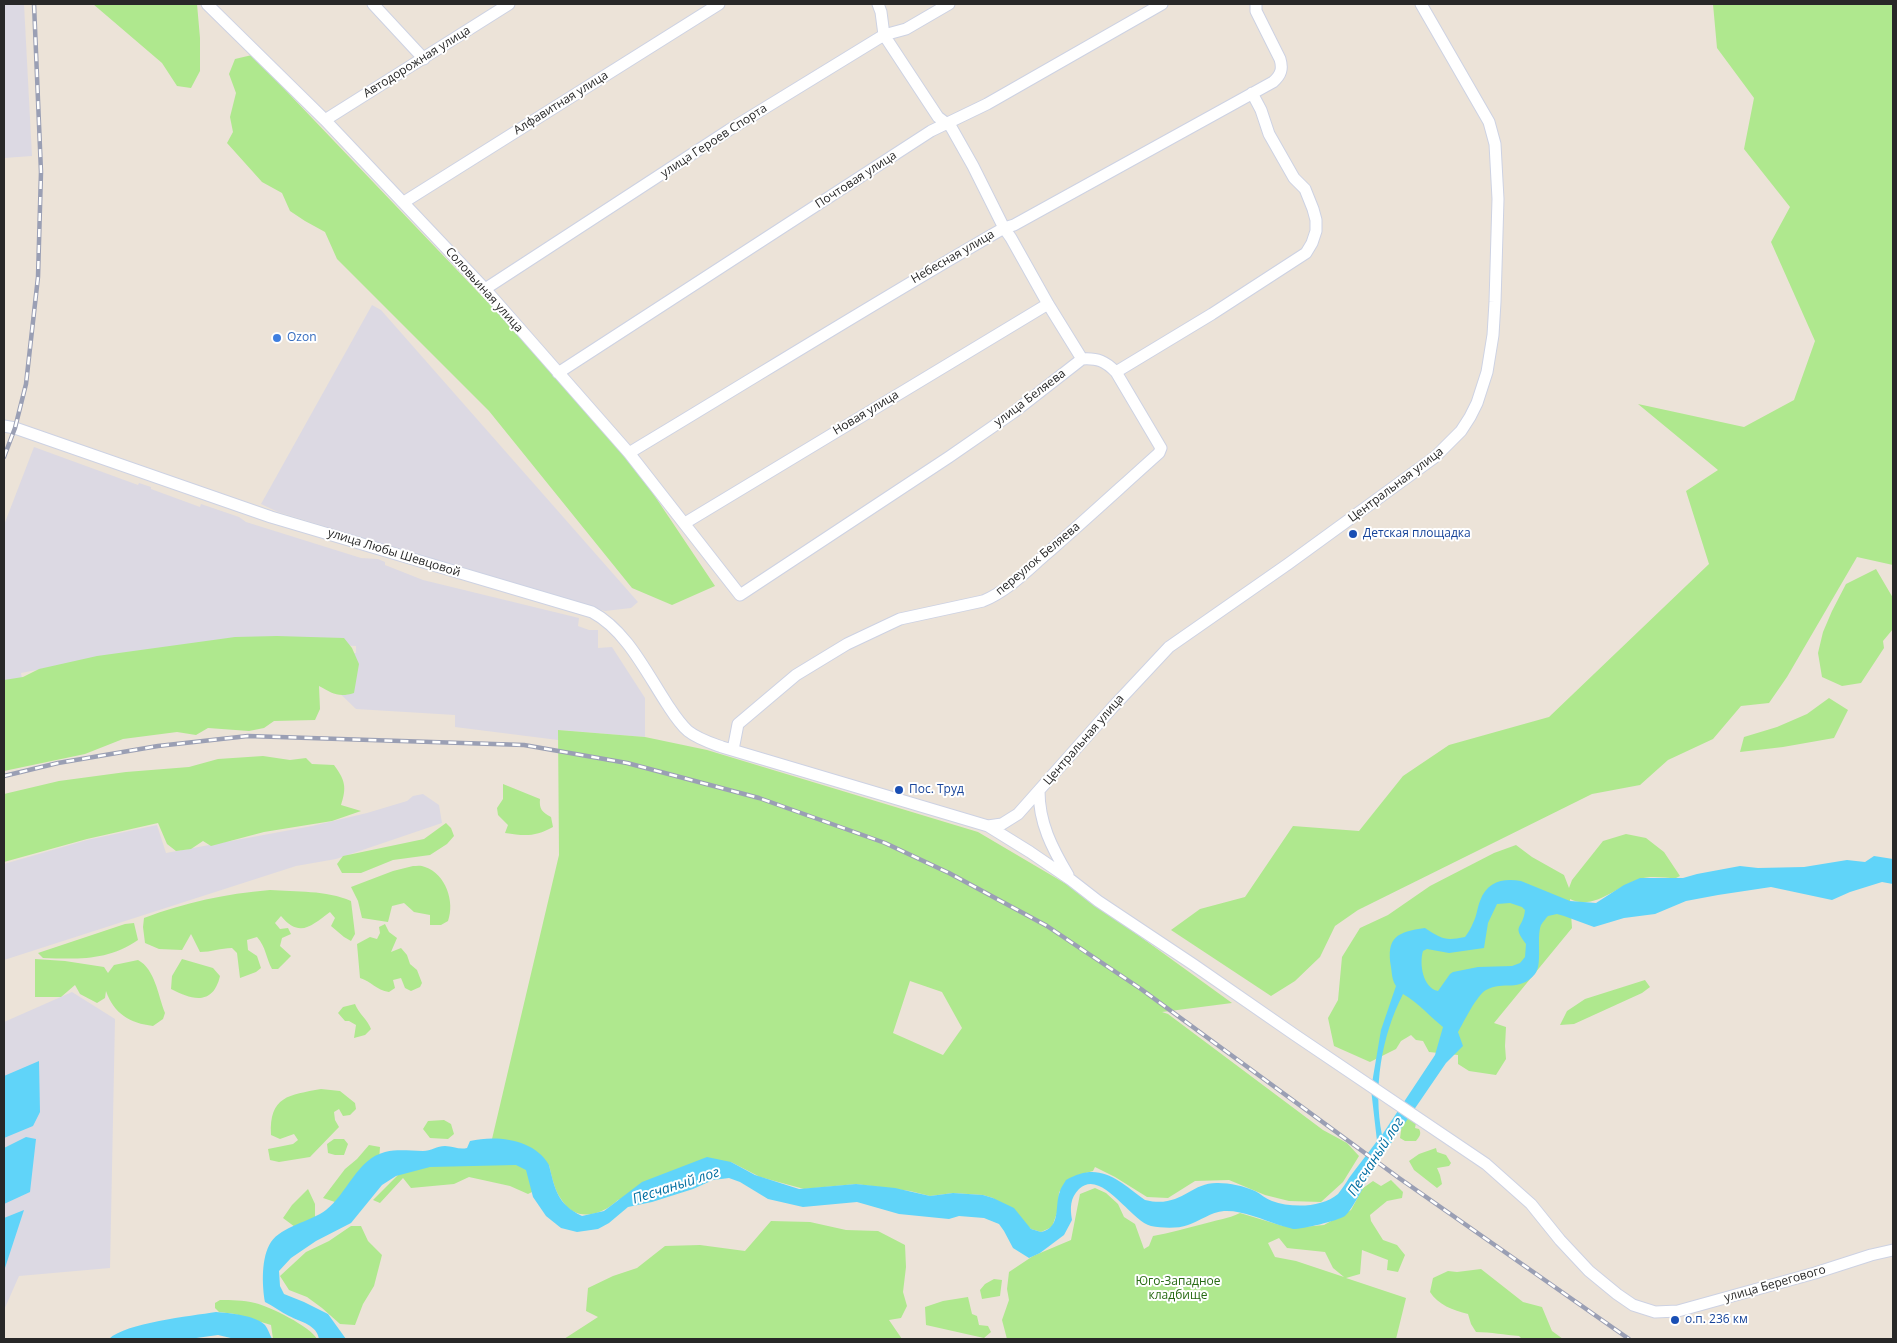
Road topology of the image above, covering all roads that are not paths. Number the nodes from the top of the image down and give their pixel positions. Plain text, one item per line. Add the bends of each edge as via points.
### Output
1 (207, 4) edge
2 (372, 4) edge
3 (509, 4) edge
4 (719, 4) edge
5 (878, 4) edge
6 (949, 4) edge
7 (1162, 4) edge
8 (1256, 4) edge
9 (1421, 4) edge
10 (884, 34) junction
11 (424, 58) junction
12 (1252, 93) junction
13 (325, 120) junction
14 (945, 124) junction
15 (404, 202) junction
16 (1004, 228) junction
17 (485, 289) junction
18 (1048, 304) junction
19 (1082, 359) junction
20 (1116, 372) junction
21 (558, 373) junction
22 (4, 426) edge
23 (629, 453) junction
24 (685, 523) junction
25 (740, 595) joint
26 (733, 750) junction
27 (1039, 791) junction
28 (988, 826) junction
29 (1071, 880) junction
30 (1893, 1250) edge
31 (1656, 1312) joint

1 - 13 street, Соловьиная улица
2 - 11 street
3 - 11 street, Автодорожная улица
4 - 15 street, Алфавитная улица
5 - 10 street
6 - 10 street, улица Героев Спорта via 906,28
7 - 14 street, Почтовая улица via 987,104
8 - 12 street, Небесная улица via 1256,11 1280,59 1281,71 1273,82
9 - 27 street, Центральная улица via 1489,122 1495,144 1498,199 1495,302 1487,372 1477,403 1461,432 1435,457 1169,647
10 - 14 street
10 - 17 street, улица Героев Спорта via 729,130
11 - 13 street, Автодорожная улица
12 - 16 street, Небесная улица
12 - 20 street via 1269,134 1308,196 1316,220 1312,243 1299,258
13 - 15 street, Соловьиная улица
14 - 16 street via 951,127
14 - 21 street, Почтовая улица
15 - 17 street, Соловьиная улица
16 - 18 street
16 - 23 street, Небесная улица
17 - 21 street, Соловьиная улица
18 - 19 street
18 - 24 street, Новая улица
19 - 20 street via 1095,358 1106,362
19 - 25 street, улица Беляева via 949,457
20 - 26 street, переулок Беляева via 1161,448 1159,453 992,598 900,619 847,644 796,675 738,724
21 - 23 street, Соловьиная улица
22 - 26 street, улица Любы Шевцовой via 271,517 592,612 608,622 622,637 680,723 698,738
23 - 24 street, Соловьиная улица
24 - 25 street, Соловьиная улица
26 - 28 street, улица Любы Шевцовой
27 - 28 street, Центральная улица via 1011,819
27 - 29 street via 1041,820 1053,850
28 - 29 street, улица Любы Шевцовой
29 - 31 street, улица Любы Шевцовой via 1486,1164 1531,1204 1589,1271 1633,1305
30 - 31 street, улица Берегового via 1678,1311

